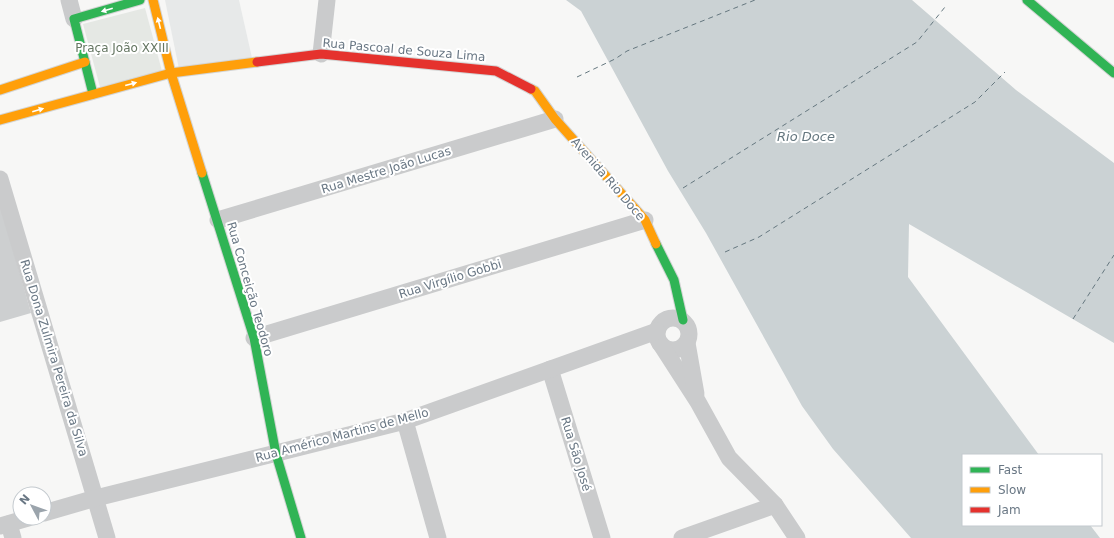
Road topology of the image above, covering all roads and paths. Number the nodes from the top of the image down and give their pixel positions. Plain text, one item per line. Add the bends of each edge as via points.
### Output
1 (69, 0) edge
2 (140, 0) edge
3 (153, 0) edge
4 (327, 0) edge
5 (1027, 0) edge
6 (74, 19) junction
7 (321, 54) junction
8 (85, 62) junction
9 (1114, 72) edge
10 (171, 73) junction
11 (0, 90) edge
12 (535, 91) joint
13 (93, 94) junction
14 (555, 119) junction
15 (0, 120) edge
16 (0, 178) edge
17 (218, 220) junction
18 (645, 220) junction
19 (683, 320) junction
20 (658, 337) junction
21 (254, 338) junction
22 (687, 343) junction
23 (550, 369) junction
24 (698, 402) junction
25 (405, 421) junction
26 (276, 454) junction
27 (96, 498) junction
28 (775, 505) junction
29 (52, 511) edge
30 (107, 538) edge
31 (301, 538) edge
32 (438, 538) edge
33 (602, 538) edge
34 (682, 538) edge
35 (797, 538) edge

1 - 6 street
2 -> 6 street
10 -> 3 street
4 - 7 street
5 - 9 street
6 - 8 street
7 - 10 street, Rua Pascoal de Souza Lima
7 - 12 street, Rua Pascoal de Souza Lima via 496,71
8 - 11 street
8 - 13 street
13 -> 10 street, Rua Pascoal de Souza Lima
10 - 17 street, Rua Conceição Teodoro
12 - 14 street, Avenida Rio Doce
15 -> 13 street, Rua Pascoal de Souza Lima
14 - 17 street, Rua Mestre João Lucas
14 - 18 street, Avenida Rio Doce
16 - 27 street, Rua Dona Zulmira Pereira da Silva
17 - 21 street, Rua Conceição Teodoro
18 - 19 street, Avenida Rio Doce via 674,280
18 - 21 street, Rua Virgílio Gobbi
19 - 20 street via 664,320 660,325
19 - 22 street, Avenida Rio Doce via 690,331
20 - 22 street via 664,348 670,350 682,348
20 - 23 street, Rua Américo Martins de Mello
20 - 24 street, Avenida Rio Doce
21 - 26 street, Rua Conceição Teodoro
22 - 24 street, Avenida Rio Doce
23 - 25 street, Rua Américo Martins de Mello
23 - 33 street, Rua São José
24 - 28 street, Avenida Rio Doce via 729,458
25 - 26 street, Rua Américo Martins de Mello
25 - 32 street
26 - 27 street, Rua Américo Martins de Mello
26 - 31 street, Rua Conceição Teodoro
27 - 29 street, Rua Américo Martins de Mello
27 - 30 street, Rua Dona Zulmira Pereira da Silva
28 - 34 street
28 - 35 street, Avenida Rio Doce

